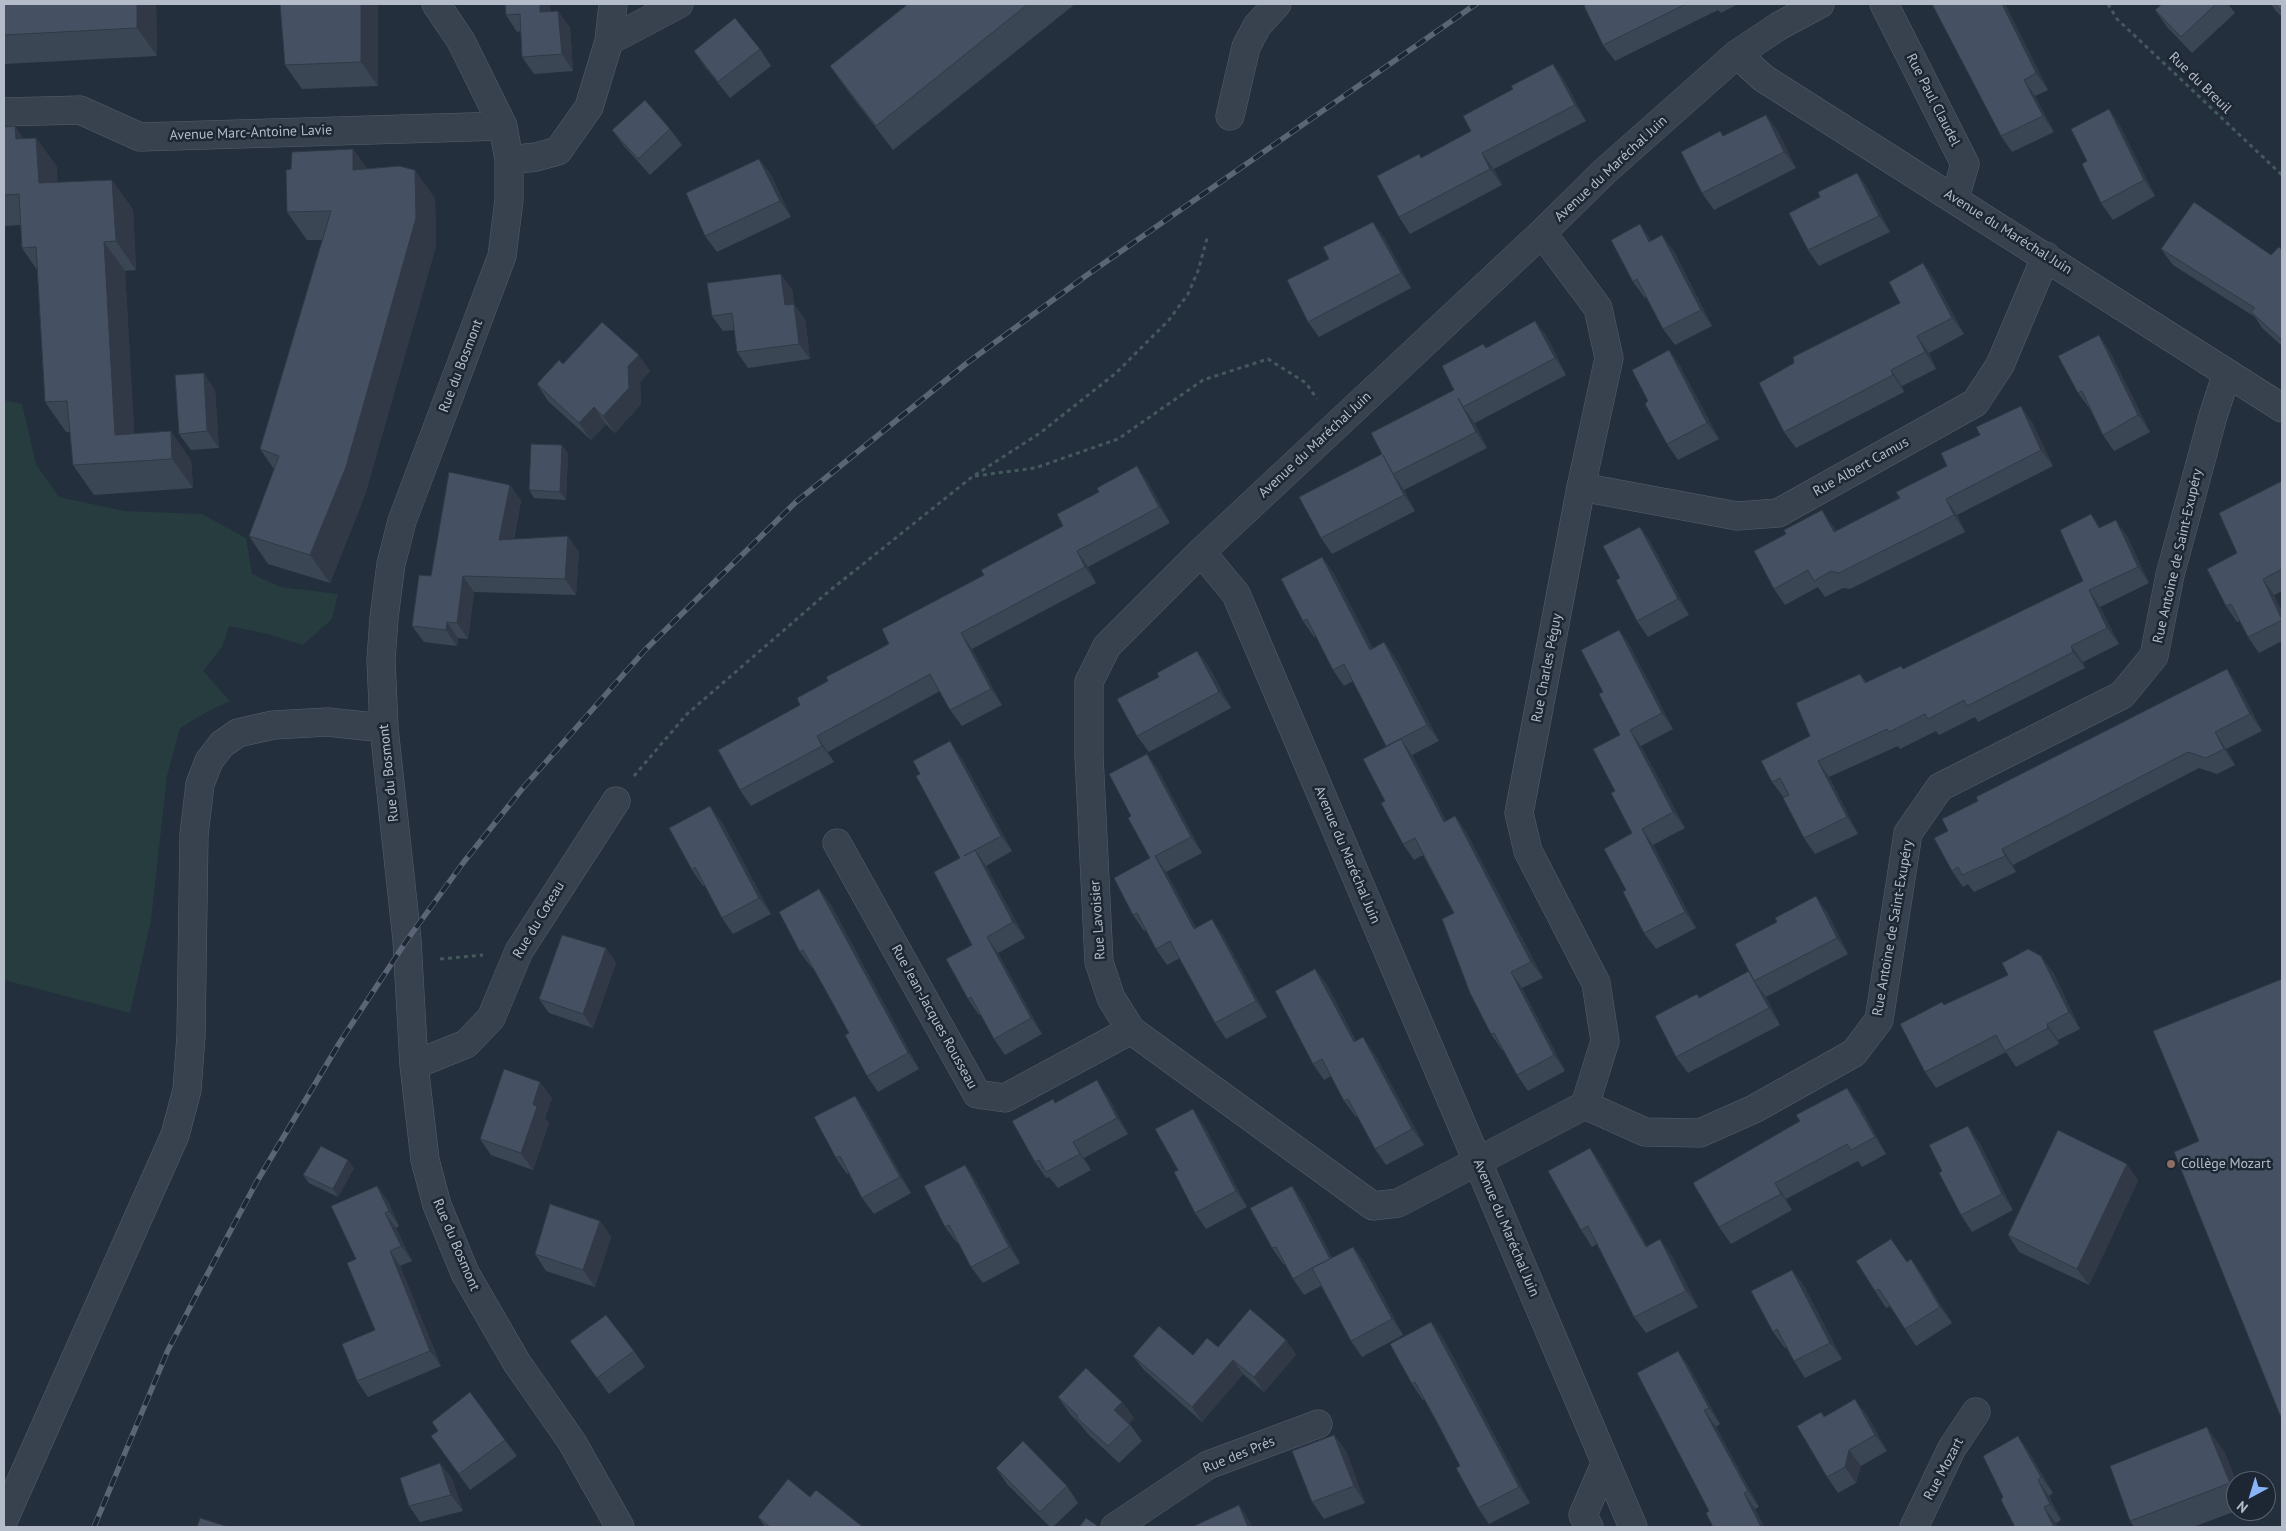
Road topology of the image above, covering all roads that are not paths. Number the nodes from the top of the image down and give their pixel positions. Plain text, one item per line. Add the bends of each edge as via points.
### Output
1 (436, 4) edge
2 (613, 4) edge
3 (679, 4) edge
4 (1277, 4) edge
5 (1820, 4) edge
6 (1884, 4) edge
7 (609, 41) junction
8 (1736, 54) junction
9 (4, 112) edge
10 (1230, 116) dead end
11 (503, 126) junction
12 (509, 160) junction
13 (1955, 198) junction
14 (1542, 233) junction
15 (2046, 256) junction
16 (2228, 373) junction
17 (2282, 408) edge
18 (1581, 487) junction
19 (1201, 552) junction
20 (384, 728) junction
21 (616, 801) road end
22 (837, 843) dead end
23 (1131, 1030) junction
24 (414, 1065) junction
25 (1585, 1106) junction
26 (1478, 1162) junction
27 (1976, 1412) dead end
28 (1318, 1424) dead end
29 (1605, 1464) junction
30 (4, 1519) edge
31 (620, 1527) edge
32 (1115, 1527) edge
33 (1589, 1527) edge
34 (1633, 1527) edge
35 (1914, 1527) edge

1 - 11 street, Rue du Bosmont via 461,42
2 - 7 street
3 - 7 street
4 - 10 street via 1257,26 1246,47
5 - 8 street
6 - 13 street, Rue Paul Claudel via 1965,164
7 - 12 street via 590,107 558,151
8 - 13 street, Avenue du Maréchal Juin via 1763,78
8 - 14 street, Avenue du Maréchal Juin via 1605,171
9 - 11 street, Avenue Marc-Antoine Lavie via 80,110 140,137
11 - 12 street, Rue du Bosmont
12 - 20 street, Rue du Bosmont via 509,200 502,256 407,506 391,564 381,660
13 - 15 street, Avenue du Maréchal Juin
14 - 18 street, Rue Charles Péguy via 1598,308 1609,358
14 - 19 street, Avenue du Maréchal Juin
15 - 16 street, Avenue du Maréchal Juin
15 - 18 street, Rue Albert Camus via 2000,365 1975,403 1778,513 1737,516
16 - 17 street, Avenue du Maréchal Juin
16 - 25 street, Rue Antoine de Saint-Exupéry via 2212,416 2170,575 2154,656 2122,695 1940,786 1908,834 1879,1020 1854,1052 1754,1109 1700,1133 1644,1132
18 - 25 street, Rue Charles Péguy via 1519,813 1528,851 1596,983 1605,1041
19 - 23 street, Rue Lavoisier via 1107,646 1089,682 1089,755 1099,962 1111,998
19 - 26 street, Avenue du Maréchal Juin via 1236,594
20 - 24 street, Rue du Bosmont via 408,962
20 - 30 street via 327,722 273,725 238,732 222,744 209,761 200,784 194,835 191,1036 187,1090 175,1135
21 - 24 street, Rue du Coteau via 519,951 491,1018 466,1044
22 - 23 street, Rue Jean-Jacques Rousseau via 977,1094 1005,1098
23 - 26 street, Rue Lavoisier via 1373,1206 1398,1203
24 - 31 street, Rue du Bosmont via 425,1160 437,1205 465,1273 517,1363 572,1442
25 - 26 street
26 - 29 street, Avenue du Maréchal Juin
27 - 35 street, Rue Mozart via 1952,1448
28 - 32 street, Rue des Prés via 1208,1465
29 - 33 street via 1583,1515
29 - 34 street, Avenue du Maréchal Juin

